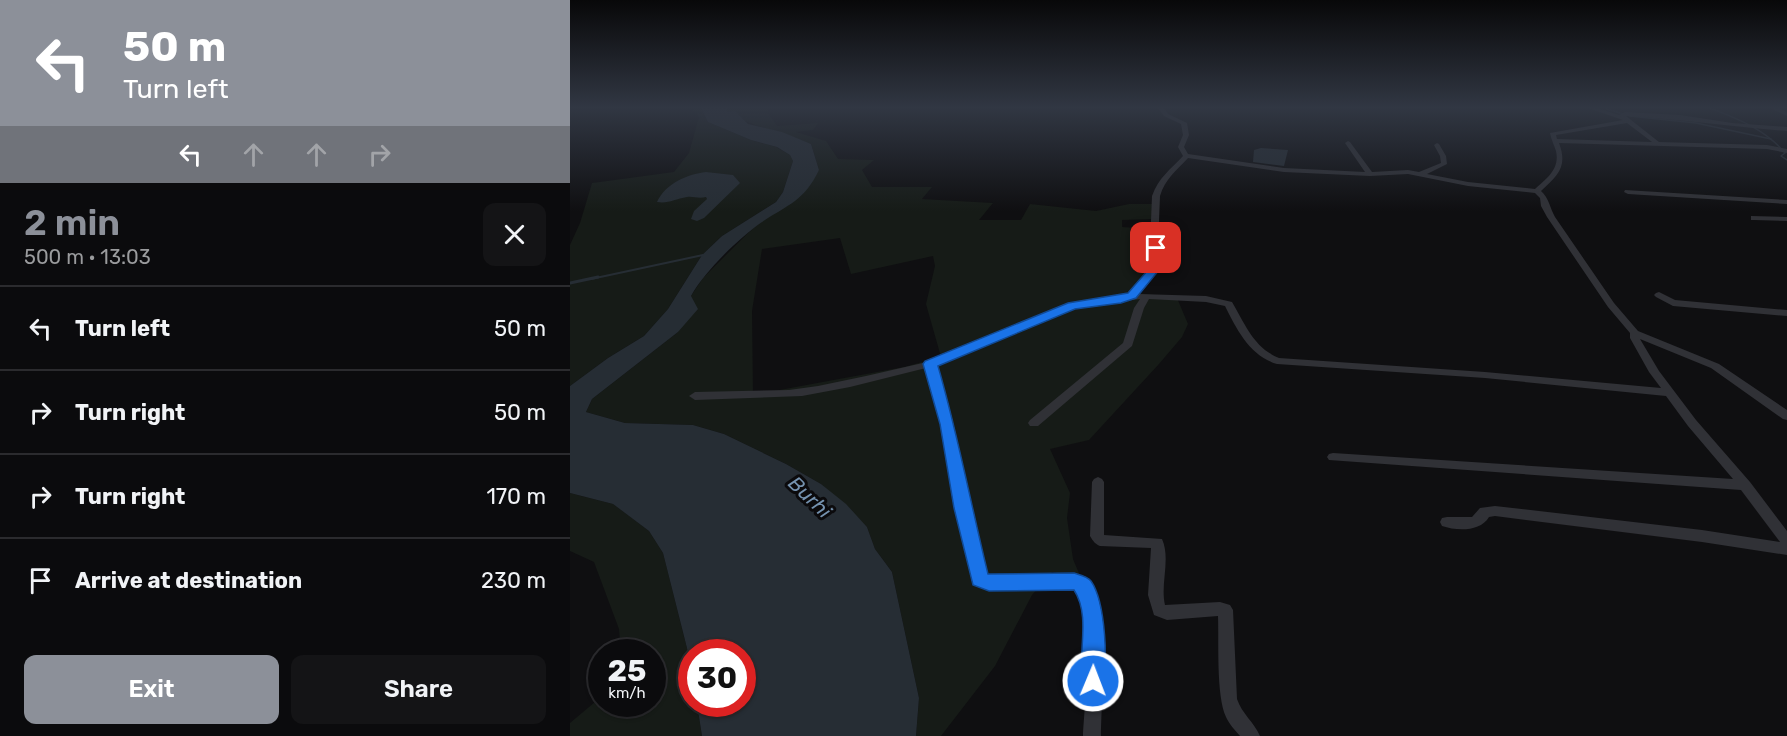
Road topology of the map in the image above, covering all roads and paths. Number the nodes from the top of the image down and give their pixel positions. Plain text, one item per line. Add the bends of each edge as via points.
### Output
1 (1183, 142) edge
2 (1557, 142) edge
3 (1624, 142) edge
4 (1348, 143) dead end
5 (1657, 143) joint
6 (1437, 145) dead end
7 (1787, 151) edge
8 (1186, 156) junction
9 (1370, 174) junction
10 (1421, 174) junction
11 (1537, 191) junction
12 (1628, 192) dead end
13 (1787, 202) edge
14 (1754, 218) dead end
15 (1787, 219) edge
16 (1659, 295) dead end
17 (1132, 296) junction
18 (1145, 298) junction
19 (1787, 313) edge
20 (1635, 333) junction
21 (930, 364) junction
22 (1671, 393) junction
23 (695, 396) dead end
24 (1787, 416) edge
25 (1034, 423) dead end
26 (1333, 457) dead end
27 (1098, 482) dead end
28 (1745, 485) junction
29 (1447, 522) dead end
30 (1787, 541) edge
31 (1787, 549) edge
32 (1092, 736) edge
33 (1251, 736) edge

1 - 8 street
2 - 11 street via 1561,163
3 - 5 street
4 - 9 street
5 - 7 street
6 - 10 street via 1444,164
8 - 9 street via 1284,170
8 - 17 street via 1159,185 1153,270
9 - 10 street
10 - 11 street via 1474,185
11 - 20 street via 1611,305
12 - 13 street
14 - 15 street
16 - 19 street via 1673,303
17 - 18 street
17 - 21 street via 1073,305
18 - 22 street via 1206,299 1229,304 1254,344 1265,356 1277,361 1450,372
18 - 25 street via 1128,344
20 - 22 street via 1654,372
20 - 24 street via 1714,366
21 - 23 street via 804,392
21 - 32 street via 947,424 980,580 1074,581 1085,589 1094,639
22 - 28 street
26 - 28 street
27 - 33 street via 1100,540 1157,543 1159,610 1225,610 1229,699 1233,713
28 - 30 street
29 - 31 street via 1478,522 1485,512 1495,511

